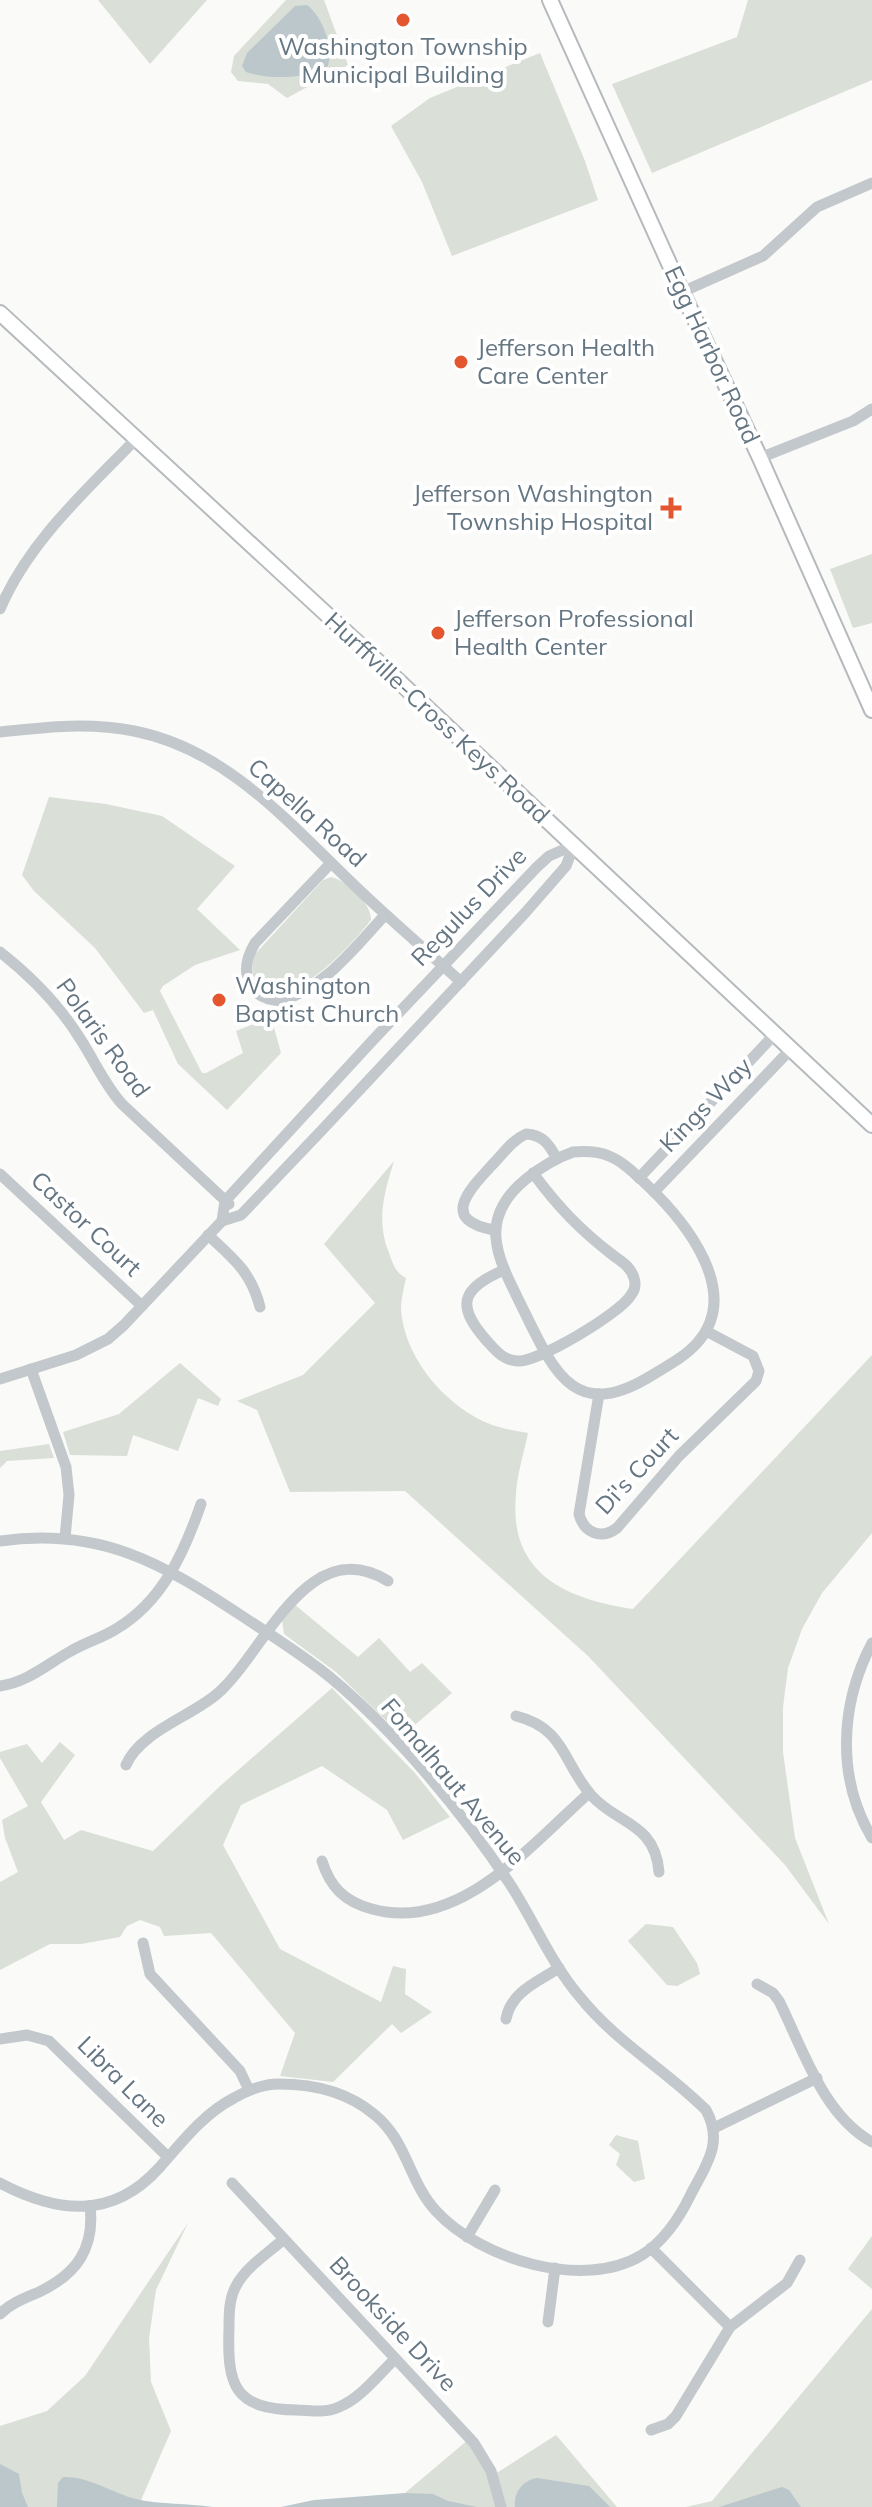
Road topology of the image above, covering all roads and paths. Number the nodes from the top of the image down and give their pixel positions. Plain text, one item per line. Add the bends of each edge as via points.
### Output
1 (550, 0) edge
2 (872, 183) edge
3 (682, 292) junction
4 (0, 313) edge
5 (872, 409) edge
6 (136, 439) junction
7 (760, 458) junction
8 (0, 609) edge
9 (872, 710) edge
10 (0, 732) edge
11 (574, 845) junction
12 (331, 863) junction
13 (505, 900) junction
14 (385, 915) junction
15 (522, 916) junction
16 (0, 952) edge
17 (443, 965) junction
18 (461, 982) junction
19 (775, 1034) junction
20 (791, 1049) junction
21 (872, 1125) edge
22 (557, 1159) junction
23 (533, 1173) junction
24 (0, 1174) edge
25 (639, 1178) junction
26 (654, 1192) junction
27 (225, 1201) junction
28 (241, 1215) junction
29 (222, 1221) junction
30 (494, 1230) junction
31 (208, 1235) junction
32 (504, 1270) junction
33 (142, 1306) junction
34 (260, 1307) dead end
35 (706, 1331) junction
36 (544, 1353) junction
37 (31, 1369) junction
38 (0, 1379) edge
39 (599, 1394) junction
40 (201, 1504) dead end
41 (65, 1538) junction
42 (0, 1541) edge
43 (171, 1572) junction
44 (388, 1581) dead end
45 (267, 1632) junction
46 (870, 1650) edge
47 (0, 1686) edge
48 (516, 1716) dead end
49 (126, 1765) dead end
50 (589, 1793) junction
51 (872, 1838) edge
52 (322, 1861) dead end
53 (501, 1871) junction
54 (659, 1872) dead end
55 (143, 1943) dead end
56 (559, 1968) junction
57 (757, 1984) dead end
58 (506, 2019) dead end
59 (0, 2039) edge
60 (817, 2078) junction
61 (249, 2090) junction
62 (714, 2128) junction
63 (872, 2142) edge
64 (168, 2157) junction
65 (0, 2183) edge
66 (232, 2183) dead end
67 (495, 2190) dead end
68 (90, 2206) junction
69 (467, 2237) junction
70 (284, 2239) junction
71 (651, 2248) junction
72 (800, 2260) dead end
73 (555, 2268) junction
74 (0, 2314) edge
75 (548, 2322) dead end
76 (730, 2327) junction
77 (395, 2359) junction
78 (651, 2430) dead end
79 (501, 2507) edge

1 - 3 main road, Egg Harbor Road
2 - 3 street via 817,207 763,256
3 - 7 main road, Egg Harbor Road
4 - 6 main road, Hurffville-Cross Keys Road
5 - 7 street
6 - 8 street via 33,550
6 - 11 main road, Hurffville-Cross Keys Road
7 - 9 main road, Egg Harbor Road
10 - 12 street, Capella Road via 97,725 172,743 246,784
11 - 13 street, Regulus Drive via 549,856
11 - 15 street, Regulus Drive via 566,866
11 - 19 main road, Hurffville-Cross Keys Road
12 - 14 street, Capella Road
12 - 14 street via 248,955 247,978 258,995 280,1001 312,986
13 - 15 street
13 - 17 street, Regulus Drive
14 - 17 street, Capella Road
15 - 18 street, Regulus Drive
16 - 27 street, Polaris Road via 62,1013 122,1104
17 - 18 street, Capella Road
17 - 27 street, Regulus Drive
18 - 28 street, Regulus Drive
19 - 20 main road, Hurffville-Cross Keys Road
19 - 25 street, Kings Way
20 - 21 main road, Hurffville-Cross Keys Road
20 - 26 street, Kings Way
22 - 23 street
22 - 25 street via 573,1152 604,1154
22 - 30 street via 546,1141 526,1134 469,1189 464,1216 475,1226
23 - 30 street via 507,1197
23 - 36 street via 570,1220 627,1266 635,1284 622,1304
24 - 33 street, Castor Court
25 - 26 street
26 - 35 street via 684,1225 703,1258 713,1298
27 - 28 street, Polaris Road
27 - 29 street
28 - 29 street, Regulus Drive
29 - 31 street, Regulus Drive
30 - 32 street
31 - 33 street, Regulus Drive
31 - 34 street via 245,1270
32 - 36 street
32 - 36 street via 474,1288 468,1301 470,1321 507,1359 521,1361
33 - 37 street, Regulus Drive via 101,1343
35 - 39 street via 686,1353 635,1386
35 - 39 street, Di's Court via 753,1356 759,1371 756,1381 679,1456 617,1528 604,1535 584,1527 579,1514
36 - 39 street via 567,1383
37 - 38 street, Regulus Drive
37 - 41 street via 66,1467
40 - 43 street
41 - 42 street, Fomalhaut Avenue
41 - 43 street, Fomalhaut Avenue via 115,1548
43 - 45 street, Fomalhaut Avenue
43 - 47 street via 153,1601 128,1622 24,1680
44 - 45 street via 370,1572 331,1574 287,1604
45 - 49 street via 225,1687 146,1741
45 - 53 street, Fomalhaut Avenue via 330,1677 372,1716
46 - 51 street via 853,1689 846,1747 850,1782
48 - 50 street via 538,1723 561,1744
50 - 53 street
50 - 54 street via 644,1835
52 - 53 street via 340,1894 387,1913 451,1903
53 - 56 street, Fomalhaut Avenue
55 - 61 street via 150,1974 240,2071
56 - 58 street via 514,1997
56 - 62 street, Fomalhaut Avenue via 600,2021 699,2103
57 - 60 street via 779,2001
59 - 64 street, Libra Lane via 27,2035 49,2041
60 - 62 street
60 - 63 street via 841,2118
61 - 64 street via 214,2110
61 - 69 street via 305,2085 336,2091 364,2106 394,2135 426,2199
62 - 71 street via 710,2157 689,2198
64 - 68 street via 132,2192
65 - 68 street via 54,2204
66 - 70 street, Brookside Drive
67 - 69 street
68 - 74 street via 90,2238 71,2270
69 - 73 street
70 - 77 street, Brookside Drive
70 - 77 street via 242,2277 232,2295 228,2364 241,2394 272,2409 331,2410 349,2402
71 - 73 street via 611,2266
71 - 76 street
72 - 76 street via 787,2283
73 - 75 street
76 - 78 street via 676,2416
77 - 79 street, Brookside Drive via 474,2443 491,2471

